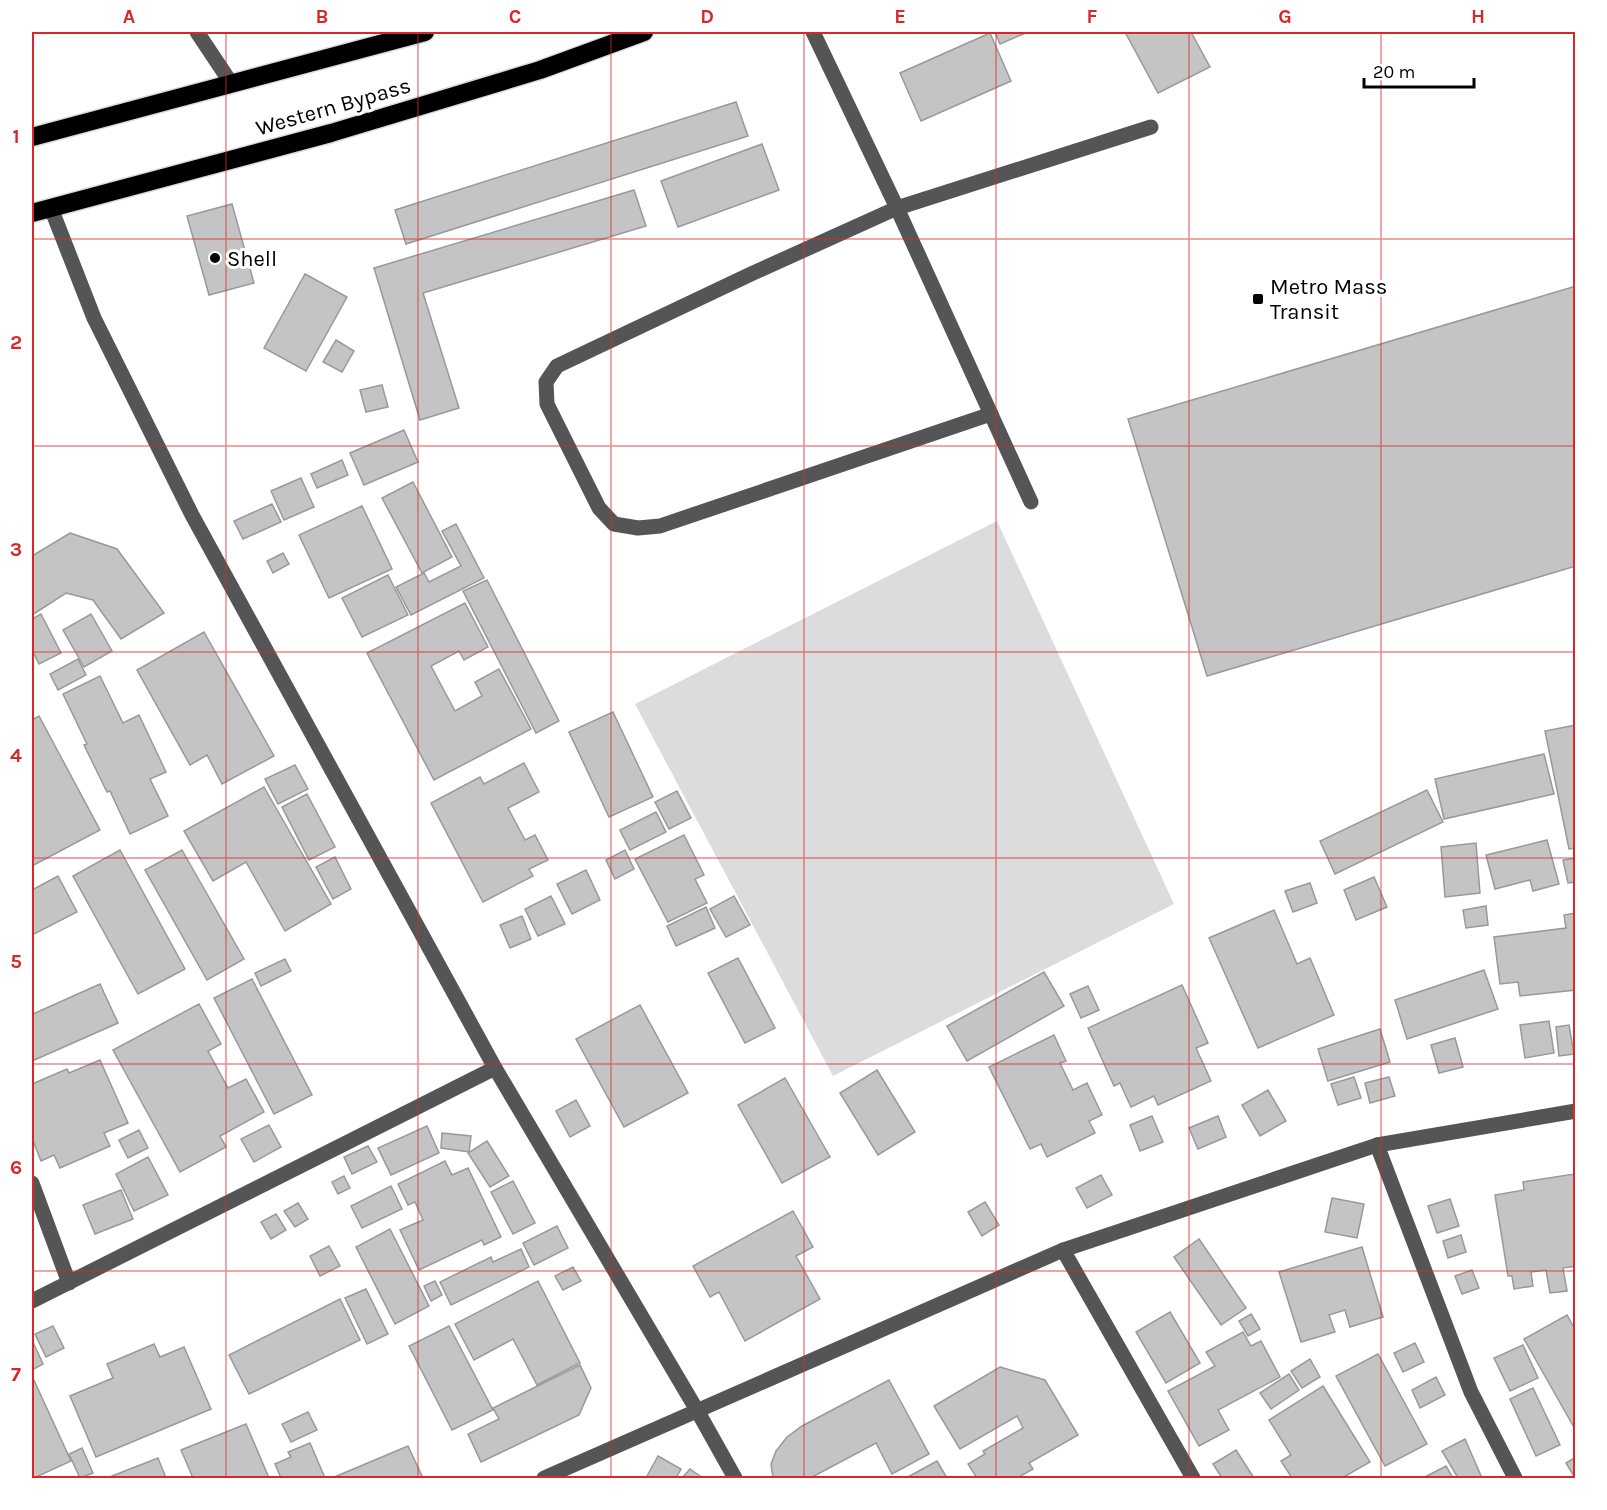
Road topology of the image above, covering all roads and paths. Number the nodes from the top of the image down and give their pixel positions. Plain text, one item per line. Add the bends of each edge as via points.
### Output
1 (197, 32) edge
2 (425, 32) edge
3 (644, 32) edge
4 (813, 32) edge
5 (231, 83) junction
6 (1151, 127) dead end
7 (32, 136) edge
8 (51, 208) junction
9 (897, 208) junction
10 (32, 213) edge
11 (991, 414) junction
12 (1031, 502) dead end
13 (495, 1068) junction
14 (1575, 1111) edge
15 (1377, 1144) junction
16 (32, 1183) edge
17 (1064, 1250) junction
18 (69, 1283) junction
19 (32, 1301) edge
20 (698, 1412) junction
21 (544, 1479) edge
22 (735, 1479) edge
23 (1192, 1479) edge
24 (1515, 1479) edge

1 - 5 street
2 - 5 highway, Western Bypass
3 - 8 highway, Western Bypass via 529,74 331,133
4 - 9 street
5 - 7 highway, Western Bypass
6 - 9 street
8 - 10 highway, Western Bypass
8 - 13 street via 94,318 192,515
9 - 11 street
9 - 11 street via 557,366 546,382 548,404 599,508 614,524 638,528 660,526
11 - 12 street
13 - 18 street
13 - 20 street
14 - 15 street
15 - 17 street
15 - 24 street via 1471,1392
16 - 18 street
17 - 20 street
17 - 23 street
18 - 19 street
20 - 21 street
20 - 22 street

